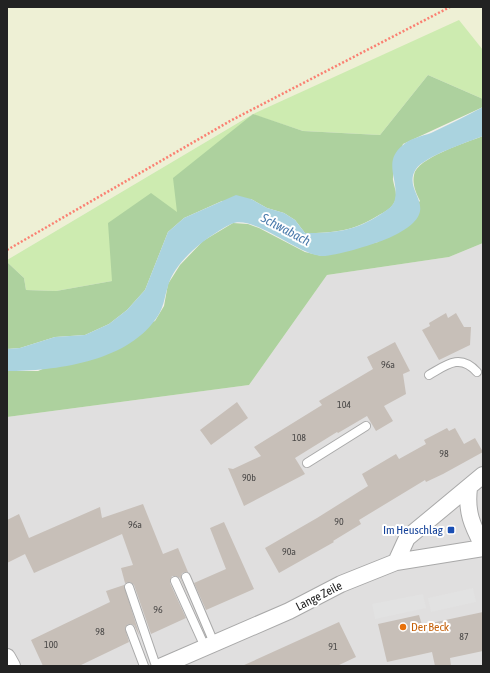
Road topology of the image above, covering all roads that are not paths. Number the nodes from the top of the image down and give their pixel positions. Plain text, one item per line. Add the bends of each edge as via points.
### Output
1 (477, 372) dead end
2 (429, 376) dead end
3 (366, 426) dead end
4 (307, 463) dead end
5 (483, 475) edge
6 (469, 488) junction
7 (483, 547) edge
8 (396, 562) junction
9 (186, 577) dead end
10 (175, 581) dead end
11 (129, 587) dead end
12 (130, 629) dead end
13 (209, 645) junction
14 (7, 657) edge
15 (12, 666) edge
16 (144, 666) edge
17 (156, 666) edge
18 (162, 666) edge

1 - 2 lane via 470,364 461,361 448,364
3 - 4 lane
5 - 6 street
6 - 7 street via 467,505 474,529
6 - 8 street via 407,538
7 - 8 street, Lange Zeile
8 - 13 street, Lange Zeile via 341,584 289,611
9 - 13 lane
10 - 13 lane
11 - 17 lane
12 - 16 lane
13 - 18 street, Lange Zeile
14 - 15 street

